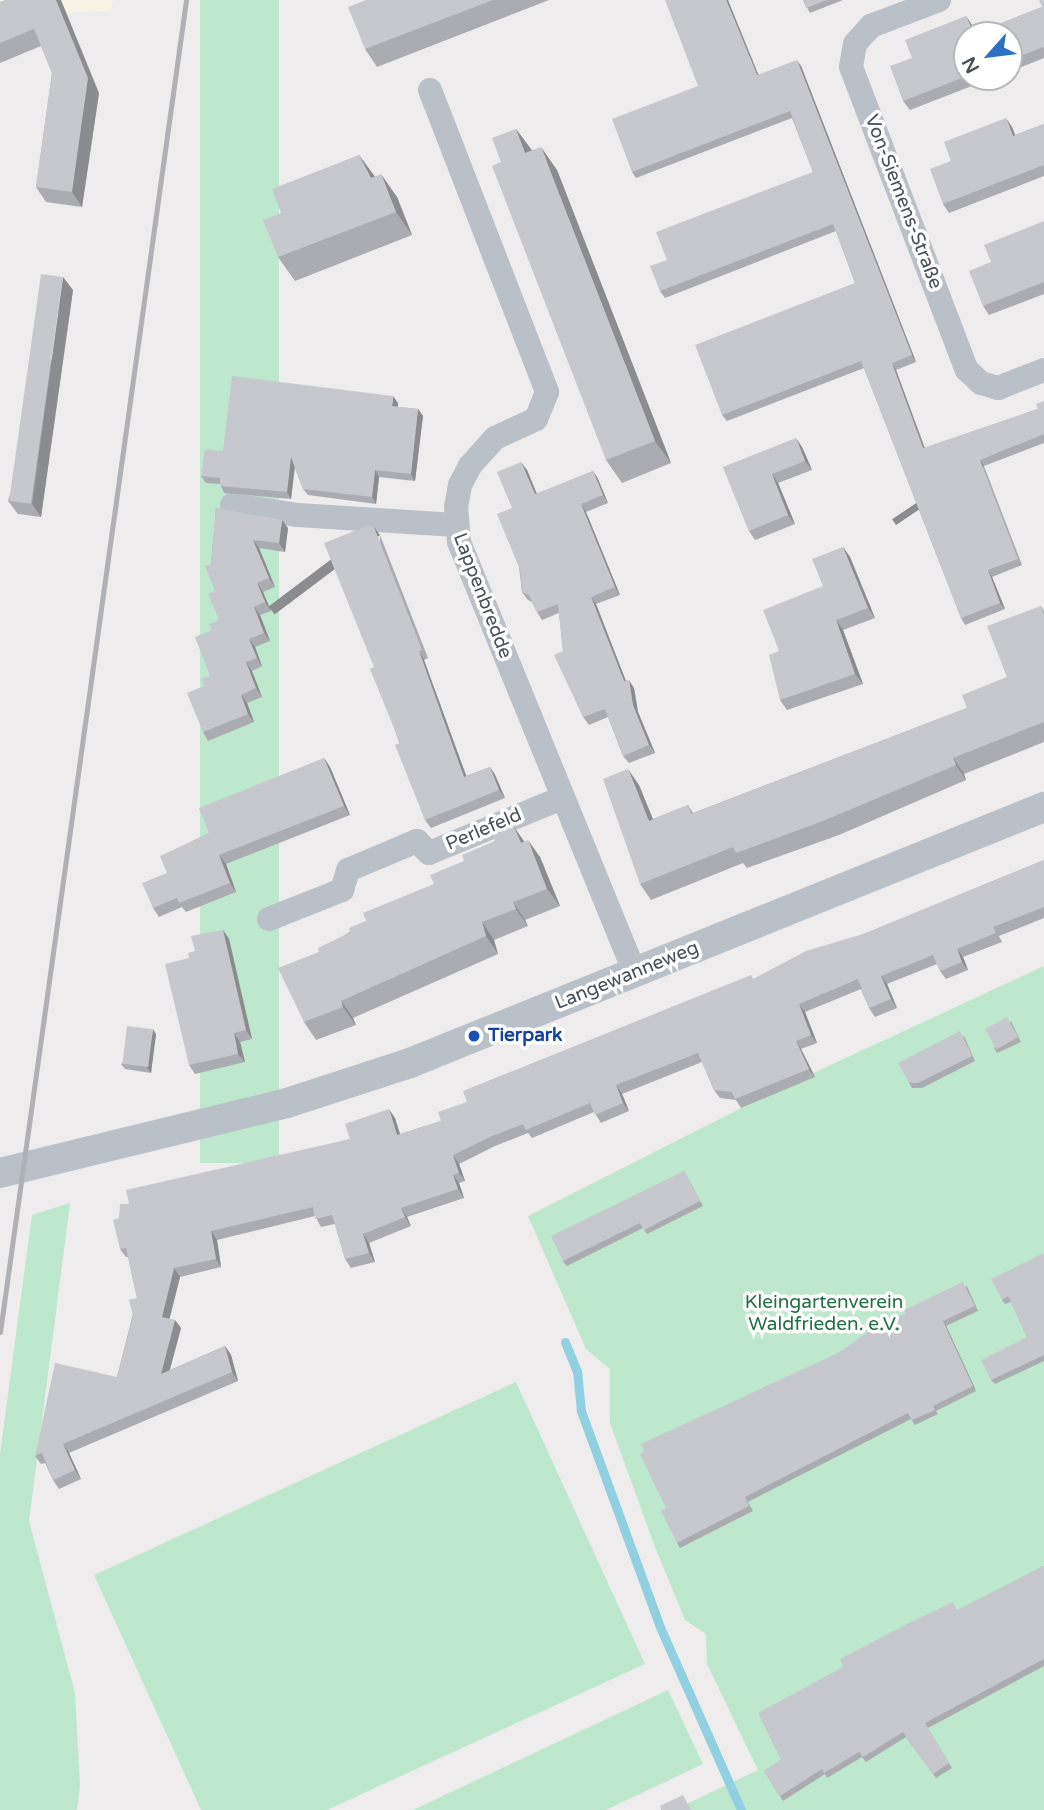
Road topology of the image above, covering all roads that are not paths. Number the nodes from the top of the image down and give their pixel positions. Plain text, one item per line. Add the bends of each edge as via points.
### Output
1 (939, 0) edge
2 (430, 90) dead end
3 (1044, 370) edge
4 (232, 505) dead end
5 (456, 525) junction
6 (562, 797) junction
7 (1044, 807) edge
8 (269, 919) dead end
9 (635, 973) junction
10 (0, 1173) edge

1 - 3 street, Von-Siemens-Straße via 871,26 855,44 851,67 967,370 981,383 998,388
2 - 5 street, Lappenbredde via 547,392 537,419 480,450 460,485
4 - 5 street via 298,515
5 - 6 street, Lappenbredde
6 - 8 street, Perlefeld via 429,853 417,841 348,870 342,890
6 - 9 street, Lappenbredde
7 - 9 street, Langewanneweg
9 - 10 street, Langewanneweg via 333,1089

